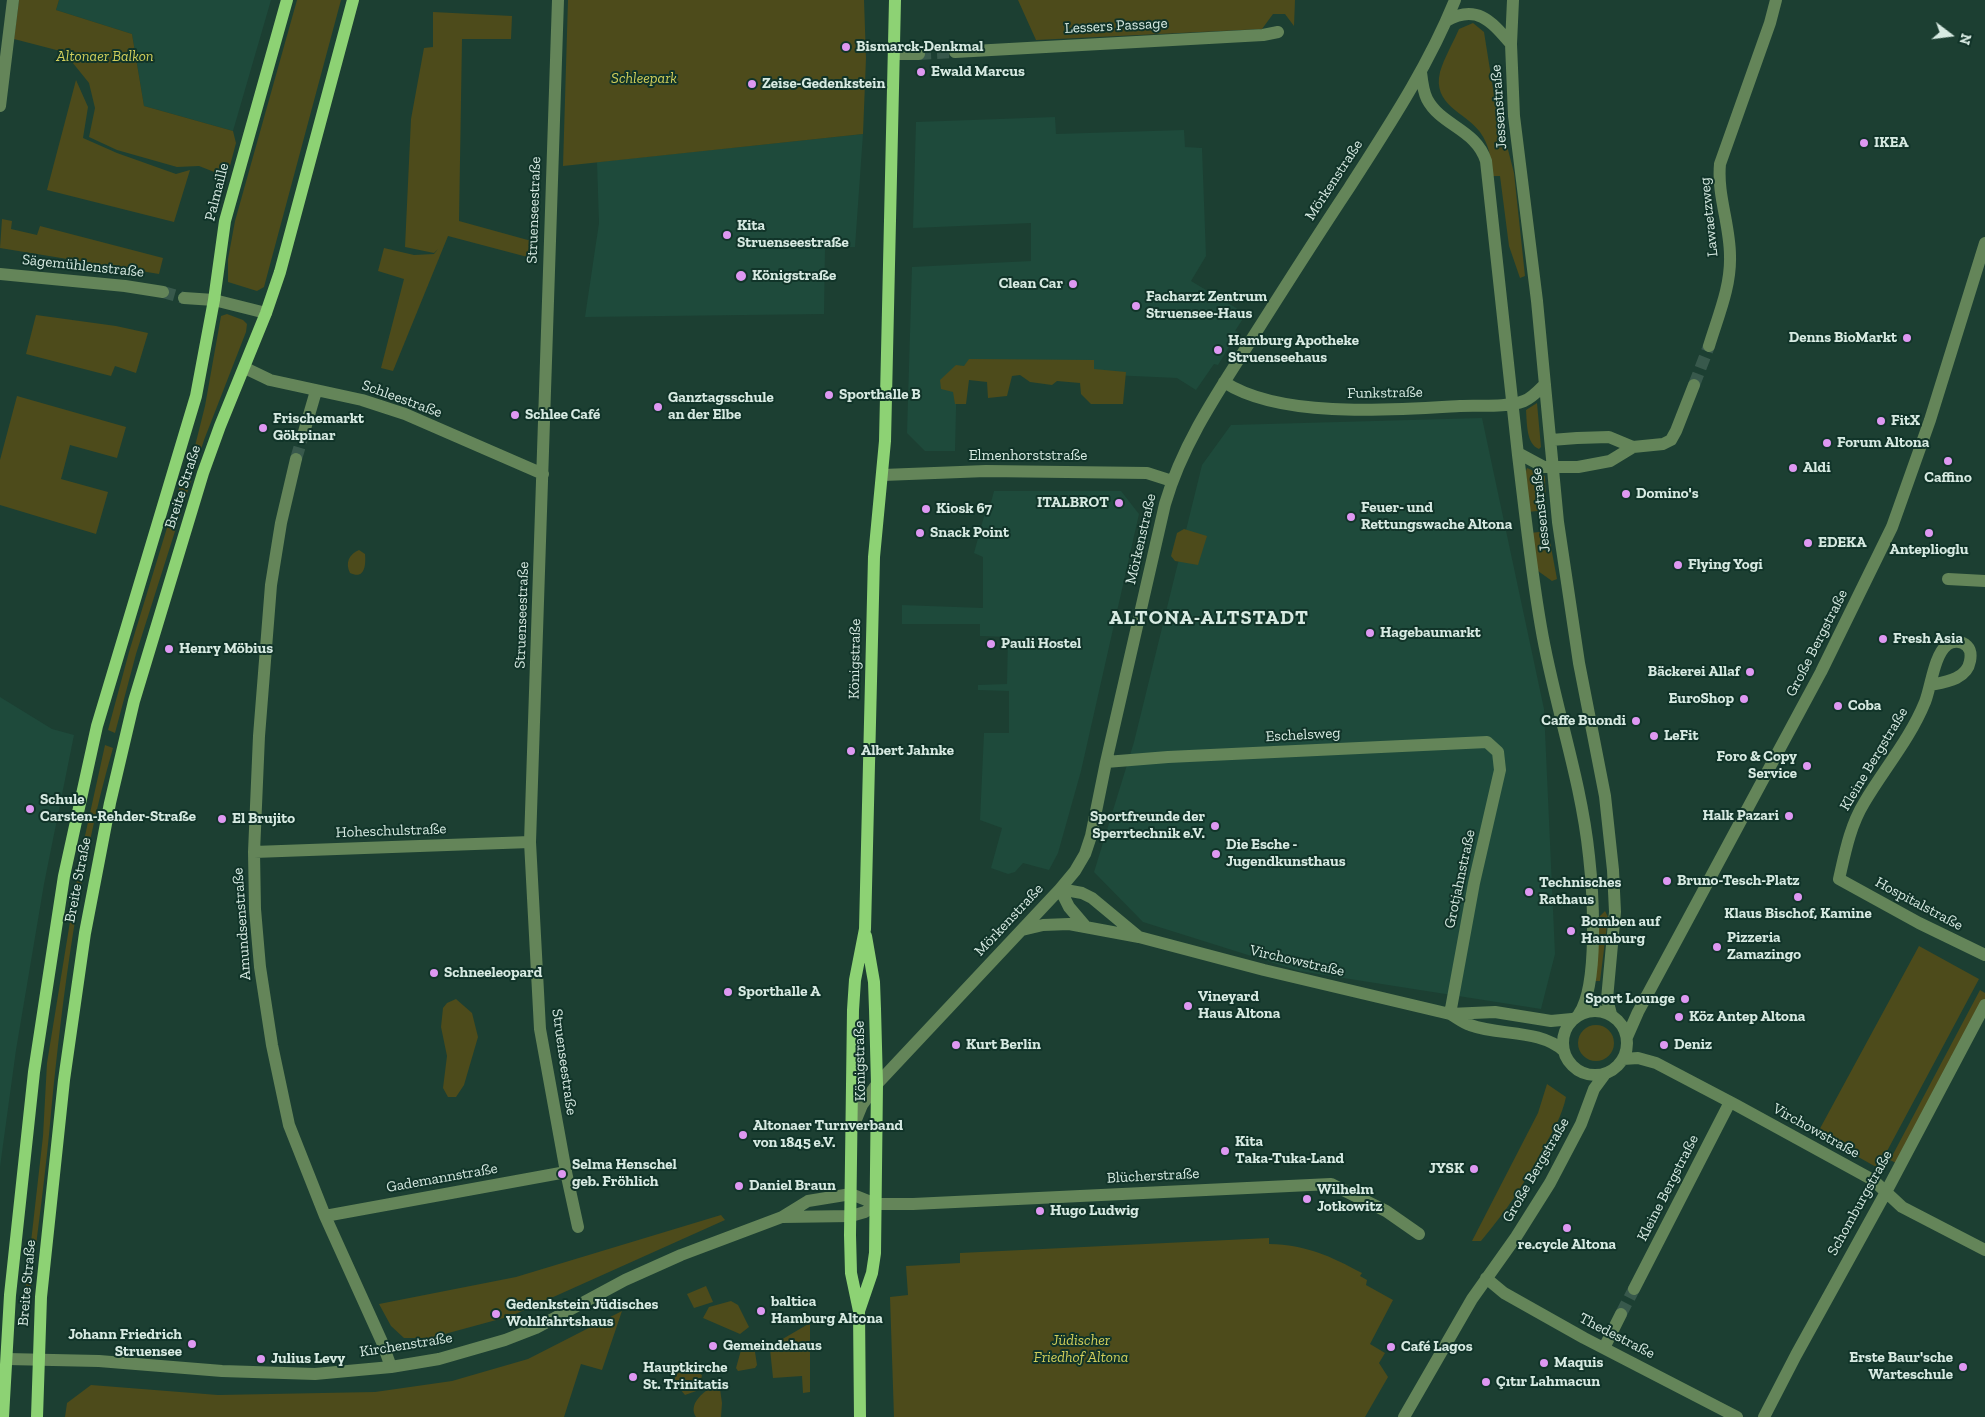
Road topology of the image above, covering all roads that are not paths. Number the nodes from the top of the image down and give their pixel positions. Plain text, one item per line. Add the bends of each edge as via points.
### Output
1 (13, 0) edge
2 (287, 0) edge
3 (353, 0) edge
4 (558, 0) edge
5 (895, 0) edge
6 (1455, 0) edge
7 (1513, 0) edge
8 (1776, 0) edge
9 (1446, 21) junction
10 (1278, 32) dead end
11 (1511, 44) junction
12 (955, 52) tunnel mouth
13 (894, 54) junction
14 (918, 54) tunnel mouth
15 (1421, 72) junction
16 (0, 106) edge
17 (1985, 242) edge
18 (0, 274) edge
19 (163, 292) tunnel mouth
20 (184, 298) tunnel mouth
21 (214, 300) junction
22 (266, 313) junction
23 (1708, 346) tunnel mouth
24 (245, 368) junction
25 (1224, 382) junction
26 (1545, 384) junction
27 (1694, 385) tunnel mouth
28 (316, 391) junction
29 (196, 396) joint
30 (1512, 404) junction
31 (304, 432) tunnel mouth
32 (1551, 440) junction
33 (1633, 447) junction
34 (1518, 453) junction
35 (296, 459) tunnel mouth
36 (1553, 468) junction
37 (543, 474) junction
38 (883, 475) junction
39 (1172, 481) junction
40 (1948, 579) dead end
41 (1985, 582) edge
42 (1931, 685) dead end
43 (1498, 752) joint
44 (1106, 762) junction
45 (530, 842) junction
46 (254, 852) junction
47 (1839, 879) joint
48 (1060, 889) junction
49 (1086, 927) junction
50 (865, 929) junction
51 (1021, 931) junction
52 (1139, 937) junction
53 (1985, 955) edge
54 (1985, 1004) edge
55 (1450, 1014) junction
56 (1611, 1014) junction
57 (1576, 1017) junction
58 (1627, 1037) junction
59 (1564, 1051) junction
60 (1623, 1059) junction
61 (1605, 1074) junction
62 (877, 1084) junction
63 (1730, 1102) junction
64 (852, 1130) junction
65 (566, 1172) junction
66 (1886, 1192) junction
67 (851, 1194) junction
68 (876, 1204) junction
69 (325, 1216) junction
70 (851, 1216) junction
71 (782, 1217) junction
72 (578, 1227) dead end
73 (1419, 1234) dead end
74 (1985, 1250) edge
75 (1486, 1278) junction
76 (1634, 1289) tunnel mouth
77 (859, 1311) junction
78 (1621, 1314) tunnel mouth
79 (1604, 1348) junction
80 (7, 1359) junction
81 (38, 1359) junction
82 (391, 1367) junction
83 (3, 1417) edge
84 (37, 1417) edge
85 (860, 1417) edge
86 (1404, 1417) edge
87 (1737, 1417) edge
88 (1764, 1417) edge

1 - 16 street
2 - 21 main road, Palmaille via 225,221
3 - 22 main road via 280,272
4 - 37 street, Struenseestraße
5 - 13 main road, Königstraße
6 - 9 street, Mörkenstraße
7 - 11 street, Jessenstraße
8 - 23 street, Lawaetzweg via 1720,164 1719,183 1730,268 1726,294
9 - 11 street via 1464,14 1481,16 1494,24
9 - 15 street, Mörkenstraße
10 - 12 street, Lessers Passage
11 - 26 street, Jessenstraße via 1514,116
13 - 14 street
13 - 38 main road, Königstraße
15 - 25 street, Mörkenstraße
15 - 30 street, Jessenstraße via 1429,103 1474,141 1486,161
17 - 58 street, Große Bergstraße via 1911,477 1889,535 1821,672
18 - 19 street, Sägemühlenstraße
20 - 21 street
21 - 22 street
21 - 29 main road, Palmaille
22 - 24 main road
24 - 28 street, Schleestraße via 270,380
24 - 81 main road, Breite Straße via 203,474 134,701 110,803 73,1013 56,1148
25 - 30 street, Funkstraße via 1258,397 1329,410
25 - 39 street, Mörkenstraße via 1185,448
26 - 30 street, Funkstraße via 1526,400
26 - 32 street, Jessenstraße
27 - 33 street via 1671,440
28 - 31 street
28 - 37 street, Schleestraße via 362,400 405,414
29 - 80 main road, Breite Straße via 97,726 64,876 34,1072 10,1295
30 - 34 street, Jessenstraße
32 - 33 street via 1609,437
32 - 36 street, Jessenstraße
33 - 36 street via 1610,461
34 - 36 street via 1544,467
34 - 57 street, Jessenstraße via 1540,627 1584,816 1589,855 1591,970 1587,998
35 - 46 street, Amundsenstraße via 271,584 256,771
36 - 56 street, Jessenstraße via 1570,609 1605,796 1611,852 1615,912 1607,999
37 - 45 street, Struenseestraße
38 - 39 street, Elmenhorststraße via 986,471 1147,473
38 - 50 main road, Königstraße via 874,557
39 - 44 street, Mörkenstraße
40 - 41 street
42 - 47 street, Kleine Bergstraße via 1919,716 1863,804 1850,835
43 - 44 street, Eschelsweg via 1487,742
43 - 55 street, Grotjahnstraße via 1500,770 1474,883
44 - 48 street, Mörkenstraße via 1085,854
45 - 46 street, Hoheschulstraße
45 - 65 street, Struenseestraße via 540,1029
46 - 69 street, Amundsenstraße via 259,958 272,1044 289,1125
47 - 53 street, Hospitalstraße
48 - 49 street via 1063,898
48 - 51 street, Mörkenstraße
48 - 52 street, Virchowstraße via 1092,898
49 - 51 street, Virchowstraße via 1056,923
49 - 52 street, Virchowstraße
50 - 62 main road, Königstraße via 874,982
50 - 64 main road, Königstraße via 855,980
51 - 62 street, Mörkenstraße
52 - 55 street, Virchowstraße
54 - 66 street, Schomburgstraße
55 - 57 street, Virchowstraße via 1495,1012 1551,1021
55 - 59 street, Virchowstraße via 1470,1025 1540,1039
56 - 57 street via 1595,1010
56 - 58 street via 1620,1022
57 - 59 street via 1565,1030
58 - 60 street
59 - 61 street via 1570,1063 1580,1071 1592,1075
60 - 61 street
60 - 63 street, Virchowstraße via 1638,1058 1656,1063
61 - 75 street, Große Bergstraße via 1594,1089 1582,1124 1550,1184
62 - 64 street, Mörkenstraße via 862,1104
62 - 68 main road, Königstraße
63 - 66 street, Virchowstraße via 1873,1180
63 - 76 street, Kleine Bergstraße
64 - 67 main road, Königstraße
65 - 69 street, Gademannstraße
65 - 72 street, Struenseestraße
66 - 74 street, Virchowstraße via 1902,1207
66 - 88 street, Schomburgstraße
67 - 68 street
67 - 70 main road, Königstraße
67 - 71 street, Kirchenstraße via 808,1201
68 - 70 street, Kirchenstraße
68 - 73 street, Blücherstraße via 1331,1184 1386,1212
68 - 77 main road, Königstraße via 872,1273
69 - 82 street, Amundsenstraße
70 - 71 street, Kirchenstraße
70 - 77 main road, Königstraße via 851,1273
71 - 82 street, Kirchenstraße via 681,1255 625,1280 536,1328 505,1340 439,1359
75 - 79 street, Thedestraße via 1511,1297
75 - 86 street, Große Bergstraße
77 - 85 main road, Königstraße
78 - 79 street
79 - 87 street, Thedestraße
80 - 81 street, Kirchenstraße
80 - 83 main road, Breite Straße
81 - 82 street, Kirchenstraße via 314,1374
81 - 84 main road, Breite Straße

